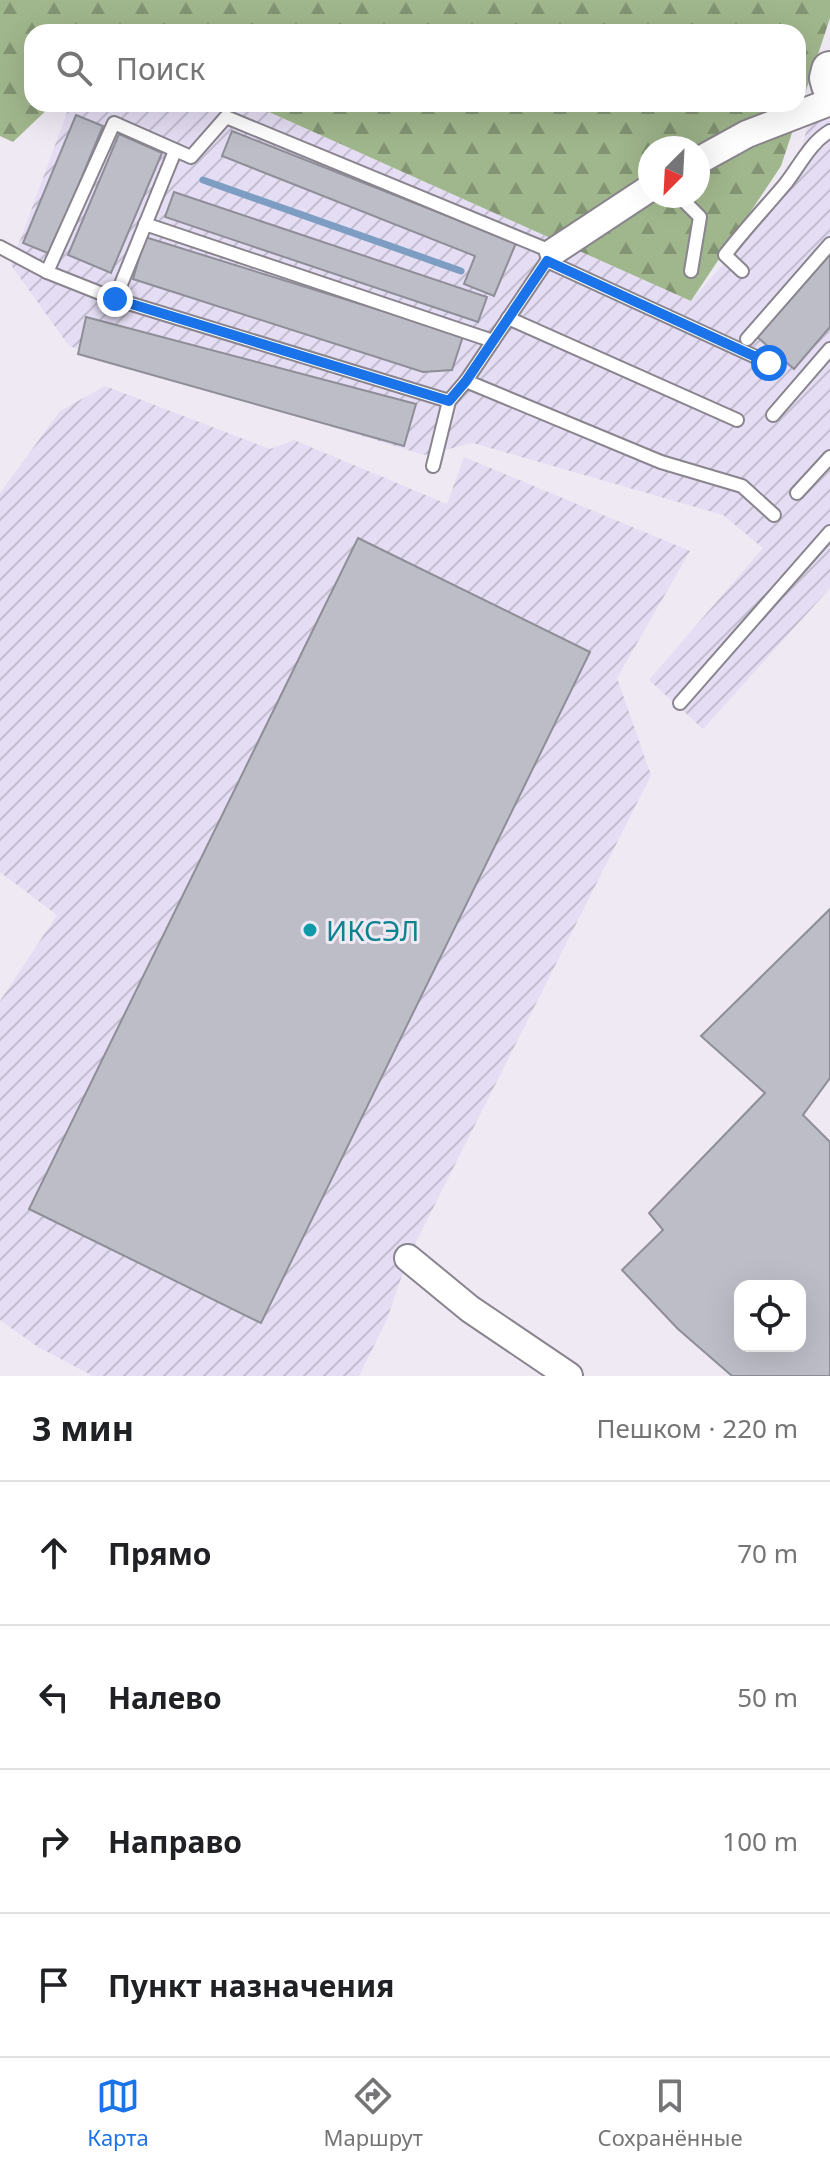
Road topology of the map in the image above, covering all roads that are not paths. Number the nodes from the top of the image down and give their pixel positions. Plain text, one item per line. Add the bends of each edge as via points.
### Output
1 (830, 70) edge
2 (830, 85) edge
3 (830, 102) edge
4 (806, 111) edge
5 (804, 112) edge
6 (830, 131) edge
7 (175, 151) junction
8 (710, 154) edge
9 (638, 196) edge
10 (691, 208) edge
11 (145, 224) junction
12 (830, 244) edge
13 (0, 247) edge
14 (550, 257) junction
15 (691, 271) dead end
16 (742, 271) dead end
17 (47, 272) junction
18 (115, 299) junction
19 (508, 318) junction
20 (747, 339) dead end
21 (493, 341) junction
22 (830, 349) edge
23 (769, 363) dead end
24 (466, 381) junction
25 (449, 401) junction
26 (773, 415) dead end
27 (737, 420) dead end
28 (830, 457) edge
29 (433, 466) dead end
30 (797, 493) dead end
31 (774, 515) dead end
32 (830, 532) edge
33 (680, 703) dead end
34 (408, 1258) dead end
35 (569, 1376) edge

1 - 2 street
3 - 4 street
5 - 8 street
6 - 16 lane via 725,255
7 - 11 lane
7 - 14 lane via 191,157 226,117
7 - 17 lane via 114,123
9 - 14 street
10 - 15 lane via 700,217
11 - 18 lane
11 - 21 lane
12 - 20 lane
13 - 17 lane
14 - 19 lane
14 - 23 lane
17 - 18 lane
18 - 25 lane
19 - 21 lane
19 - 27 lane
21 - 24 lane
22 - 26 lane
24 - 25 lane
24 - 31 lane via 661,462 742,486
25 - 29 lane
28 - 30 lane
32 - 33 lane
34 - 35 street via 470,1309

